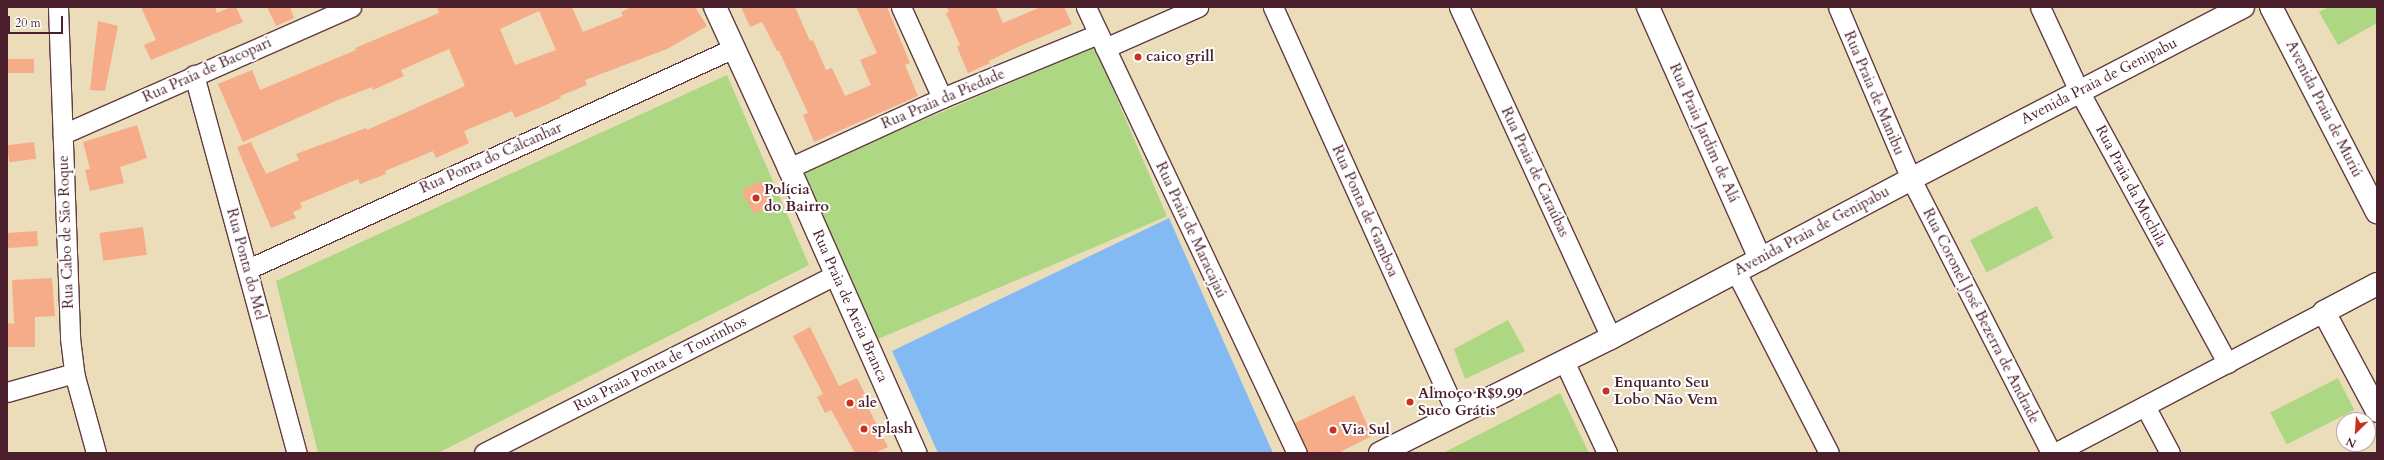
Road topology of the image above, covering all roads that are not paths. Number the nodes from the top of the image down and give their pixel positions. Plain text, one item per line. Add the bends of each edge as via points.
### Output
1 (58, 7) edge
2 (350, 7) edge
3 (715, 7) edge
4 (901, 7) edge
5 (1086, 7) edge
6 (1198, 7) edge
7 (1273, 7) edge
8 (1458, 7) edge
9 (1648, 7) edge
10 (1838, 7) edge
11 (2040, 7) edge
12 (2243, 7) edge
13 (2271, 7) edge
14 (1102, 41) junction
15 (734, 48) junction
16 (194, 75) junction
17 (2080, 91) junction
18 (942, 98) junction
19 (63, 134) junction
20 (789, 168) junction
21 (1911, 179) junction
22 (2377, 212) edge
23 (1760, 259) junction
24 (248, 269) junction
25 (1736, 272) junction
26 (835, 275) junction
27 (2377, 284) edge
28 (2324, 312) junction
29 (1611, 338) junction
30 (1564, 360) junction
31 (2227, 363) junction
32 (74, 373) junction
33 (7, 392) edge
34 (2145, 406) junction
35 (2377, 411) edge
36 (1457, 414) junction
37 (1391, 451) edge
38 (96, 453) edge
39 (297, 453) edge
40 (484, 453) edge
41 (915, 453) edge
42 (1297, 453) edge
43 (1608, 453) edge
44 (1829, 453) edge
45 (2051, 453) edge
46 (2055, 453) edge
47 (2170, 453) edge

1 - 19 street, Rua Cabo de São Roque
2 - 16 street, Rua Praia de Bacopari
3 - 15 main road, Rua Praia de Areia Branca
4 - 18 street
5 - 14 street, Rua Praia de Maracajaú
6 - 14 street, Rua Praia da Piedade
7 - 36 street, Rua Ponta de Gamboa
8 - 29 street, Rua Praia de Caraúbas
9 - 23 main road, Rua Praia Jardim de Alá
10 - 21 street, Rua Praia de Manibu
11 - 17 street, Rua Praia da Mochila
12 - 17 main road, Avenida Praia de Genipabu
13 - 22 main road, Avenida Praia de Muriú
14 - 18 street, Rua Praia da Piedade
14 - 42 street, Rua Praia de Maracajaú
15 - 20 main road, Rua Praia de Areia Branca
15 - 24 street, Rua Ponta do Calcanhar
16 - 19 street, Rua Praia de Bacopari
16 - 24 street, Rua Ponta do Mel
17 - 21 main road, Avenida Praia de Genipabu
17 - 31 street, Rua Praia da Mochila
18 - 20 street, Rua Praia da Piedade
19 - 32 street, Rua Cabo de São Roque via 70,338
20 - 26 main road, Rua Praia de Areia Branca
21 - 23 main road, Avenida Praia de Genipabu
21 - 45 street, Rua Coronel José Bezerra de Andrade
23 - 25 main road, Avenida Praia de Genipabu
24 - 39 street, Rua Ponta do Mel
25 - 29 main road, Avenida Praia de Genipabu
25 - 44 street
26 - 40 street, Rua Praia Ponta de Tourinhos
26 - 41 main road, Rua Praia de Areia Branca
27 - 28 main road
28 - 31 street
28 - 35 main road
29 - 30 main road, Avenida Praia de Genipabu
30 - 36 main road, Avenida Praia de Genipabu
30 - 43 street
31 - 34 street
32 - 33 street
32 - 38 street, Rua Cabo de São Roque
34 - 46 street
34 - 47 street
36 - 37 main road, Avenida Praia de Genipabu

